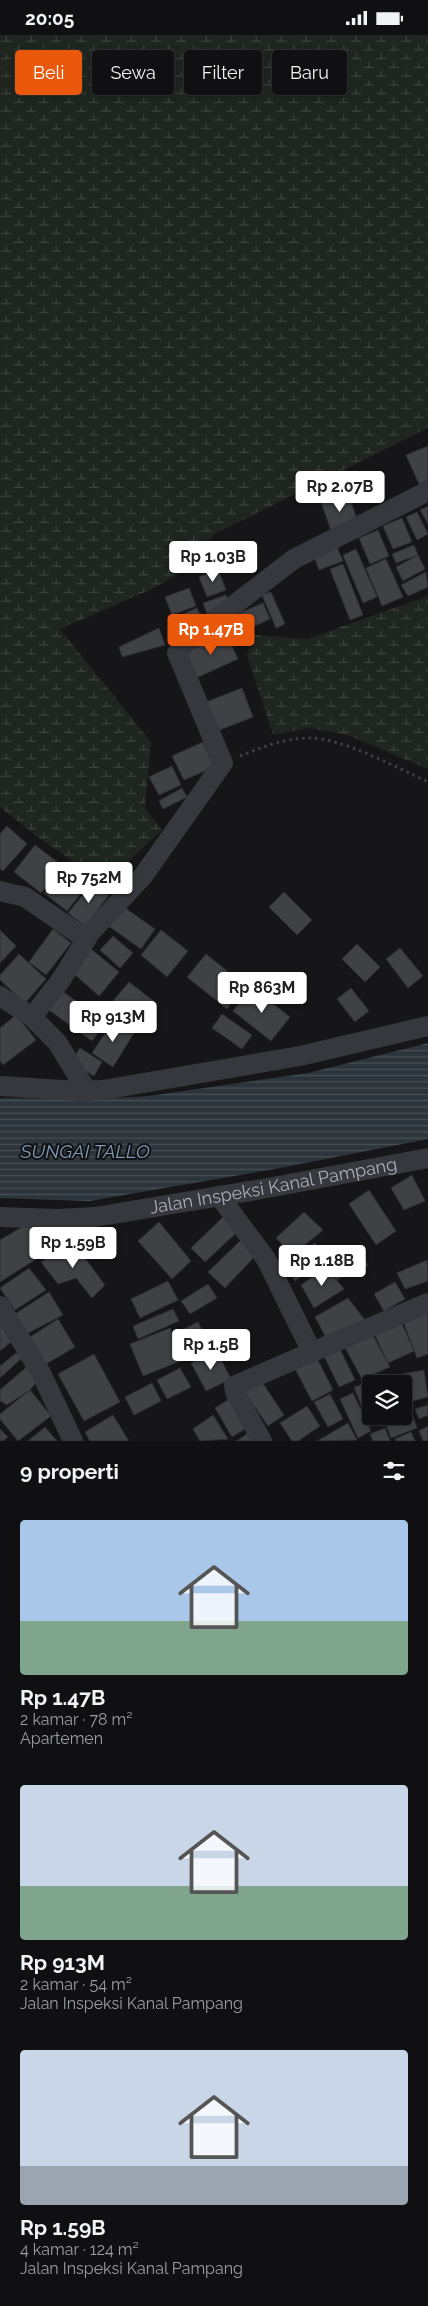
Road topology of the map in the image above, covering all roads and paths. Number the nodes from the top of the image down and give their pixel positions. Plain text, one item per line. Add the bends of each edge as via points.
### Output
1 (428, 491) edge
2 (223, 763) junction
3 (428, 782) edge
4 (0, 891) edge
5 (86, 939) junction
6 (0, 996) edge
7 (32, 1017) junction
8 (428, 1027) edge
9 (0, 1087) edge
10 (87, 1091) junction
11 (428, 1158) edge
12 (220, 1197) junction
13 (0, 1217) edge
14 (428, 1303) edge
15 (0, 1306) edge
16 (312, 1353) junction
17 (73, 1441) edge
18 (262, 1441) edge

1 - 2 street via 294,559 187,641 177,653
2 - 3 path via 259,747 310,738 354,749
2 - 5 street via 143,876
4 - 5 street via 25,897
5 - 7 street
6 - 7 street
7 - 10 street via 57,1042
8 - 10 street via 300,1056
9 - 10 street
11 - 12 street, Jalan Inspeksi Kanal Pampang
12 - 13 street, Jalan Inspeksi Kanal Pampang via 95,1217
12 - 16 street via 266,1259
14 - 16 street
15 - 17 street via 41,1373
16 - 18 street via 234,1386

